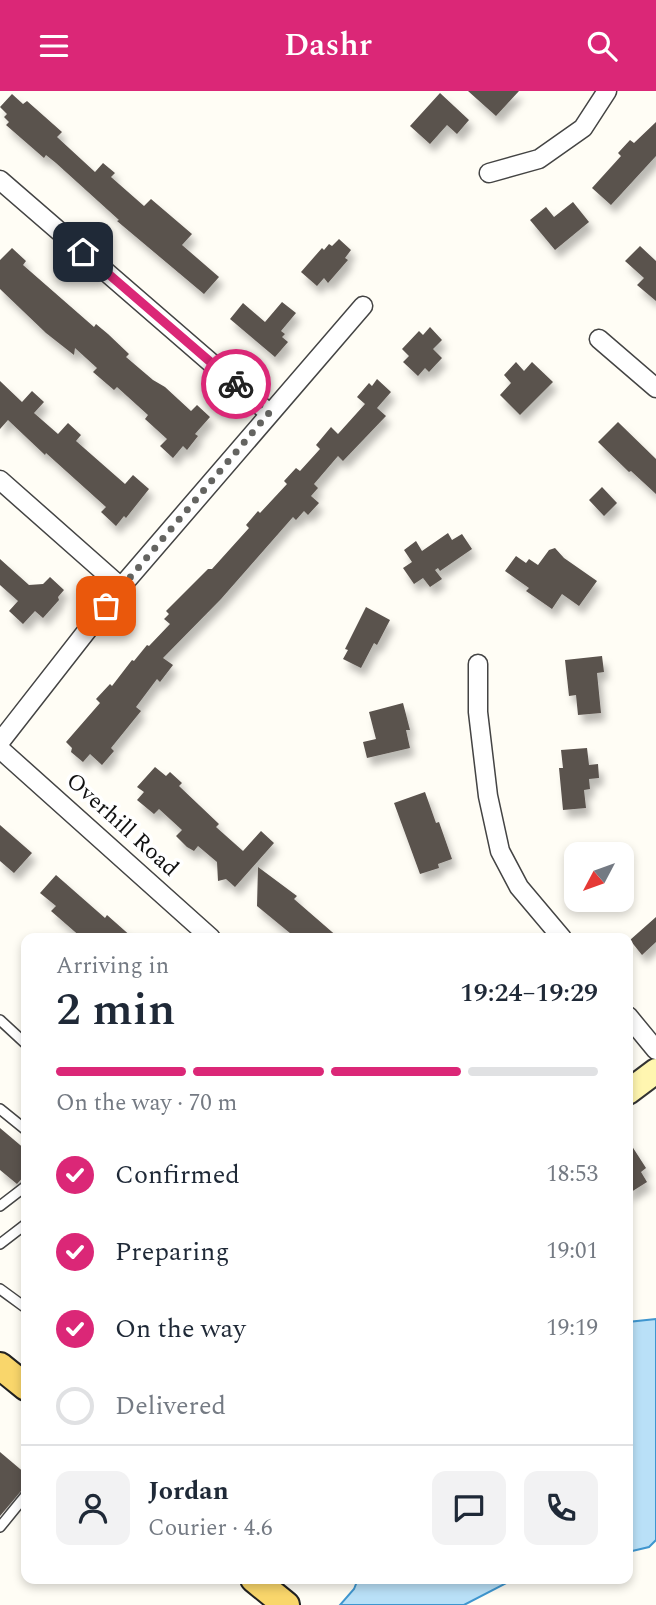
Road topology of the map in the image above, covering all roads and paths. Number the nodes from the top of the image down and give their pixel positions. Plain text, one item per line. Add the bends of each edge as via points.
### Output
1 (607, 91) edge
2 (489, 173) dead end
3 (0, 180) edge
4 (363, 306) dead end
5 (599, 339) dead end
6 (656, 388) edge
7 (269, 413) junction
8 (0, 480) edge
9 (121, 587) junction
10 (478, 664) dead end
11 (0, 742) edge
12 (0, 749) edge
13 (205, 933) edge
14 (558, 933) edge
15 (0, 1020) edge
16 (633, 1022) edge
17 (21, 1039) edge
18 (656, 1050) edge
19 (656, 1071) edge
20 (633, 1088) edge
21 (0, 1109) edge
22 (21, 1126) edge
23 (21, 1190) edge
24 (0, 1206) edge
25 (21, 1228) edge
26 (0, 1244) edge
27 (0, 1289) edge
28 (21, 1304) edge
29 (0, 1366) edge
30 (21, 1383) edge
31 (21, 1501) edge
32 (0, 1527) edge
33 (260, 1584) edge
34 (286, 1605) edge

1 - 2 street via 583,128 539,159
3 - 7 street
4 - 7 street
5 - 6 street
7 - 9 street
8 - 9 street
9 - 11 street
10 - 14 street via 478,712 500,851 519,887
12 - 13 street, Overhill Road
15 - 17 lane
16 - 18 street
19 - 20 street
21 - 22 lane
23 - 24 lane
25 - 26 lane
27 - 28 lane
29 - 30 main road
31 - 32 lane
33 - 34 main road

